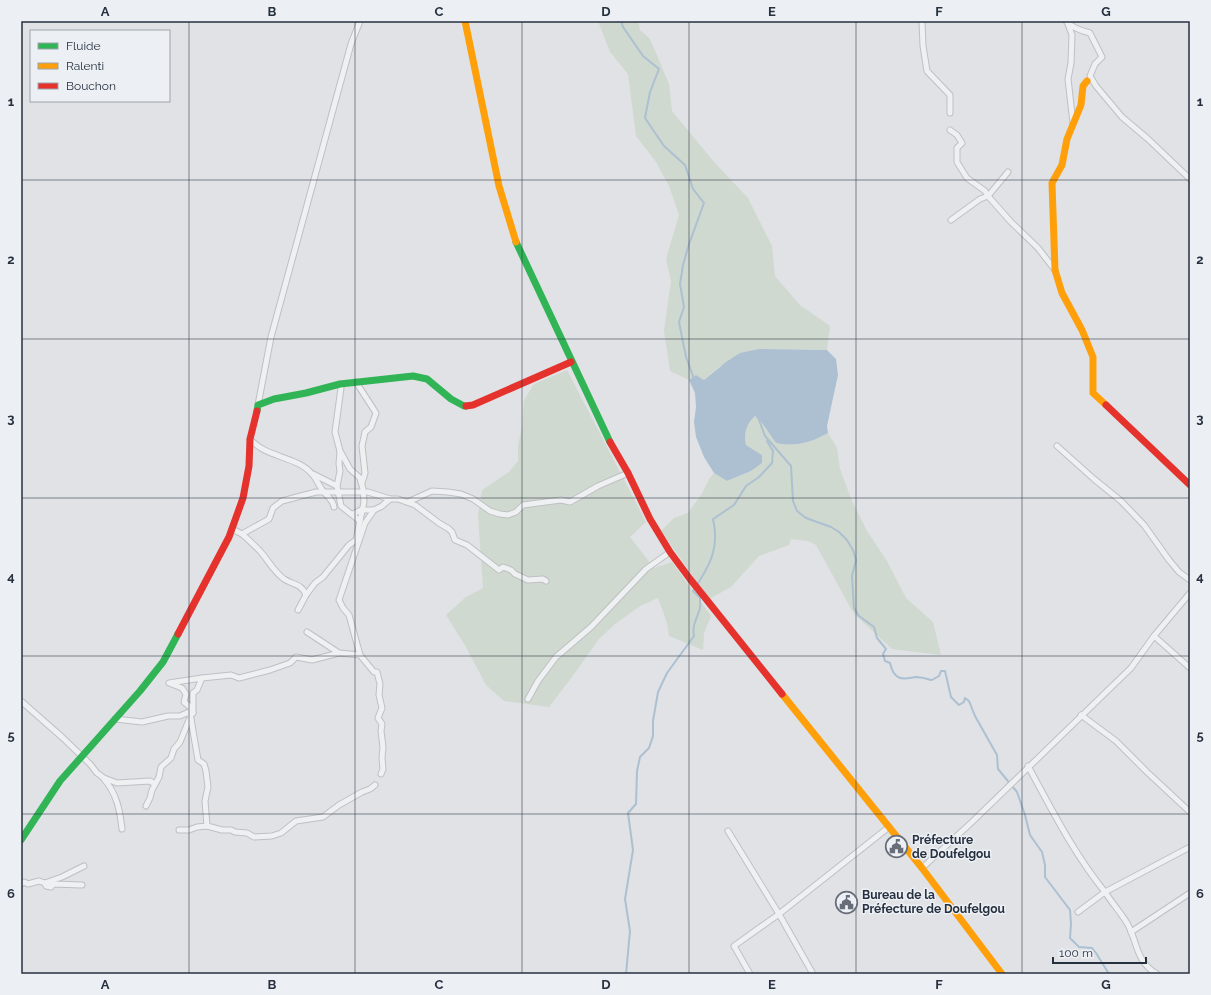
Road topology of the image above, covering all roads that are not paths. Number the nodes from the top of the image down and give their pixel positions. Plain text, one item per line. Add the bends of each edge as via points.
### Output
1 (360, 21) edge
2 (465, 21) edge
3 (922, 21) edge
4 (1067, 22) edge
5 (1087, 81) dead end
6 (950, 113) dead end
7 (1073, 123) junction
8 (950, 130) dead end
9 (1008, 172) dead end
10 (1190, 180) edge
11 (988, 196) junction
12 (951, 220) dead end
13 (1055, 270) junction
14 (571, 362) junction
15 (356, 382) junction
16 (340, 384) junction
17 (258, 406) junction
18 (250, 439) junction
19 (1057, 446) dead end
20 (340, 452) junction
21 (628, 473) junction
22 (312, 474) junction
23 (362, 483) junction
24 (337, 486) junction
25 (1190, 486) edge
26 (324, 492) junction
27 (339, 492) junction
28 (366, 493) junction
29 (390, 499) junction
30 (408, 502) junction
31 (334, 507) dead end
32 (361, 510) junction
33 (374, 510) junction
34 (352, 514) junction
35 (360, 521) junction
36 (232, 529) junction
37 (242, 534) junction
38 (670, 552) junction
39 (1190, 580) edge
40 (546, 581) dead end
41 (1190, 593) edge
42 (306, 595) junction
43 (298, 610) dead end
44 (307, 632) dead end
45 (1154, 636) junction
46 (339, 653) junction
47 (360, 655) junction
48 (1190, 668) edge
49 (202, 678) junction
50 (528, 699) dead end
51 (21, 701) edge
52 (1081, 715) junction
53 (192, 716) junction
54 (115, 719) junction
55 (82, 756) junction
56 (1028, 766) junction
57 (381, 774) dead end
58 (104, 778) junction
59 (155, 784) junction
60 (375, 785) dead end
61 (146, 806) dead end
62 (1190, 812) edge
63 (207, 826) junction
64 (889, 827) junction
65 (122, 830) dead end
66 (180, 830) dead end
67 (728, 831) dead end
68 (21, 840) edge
69 (1190, 847) edge
70 (84, 866) dead end
71 (922, 868) junction
72 (45, 883) junction
73 (21, 884) edge
74 (82, 885) dead end
75 (1106, 892) junction
76 (1190, 893) edge
77 (1078, 912) dead end
78 (778, 914) junction
79 (1131, 932) junction
80 (750, 974) edge
81 (813, 974) edge
82 (1002, 974) edge
83 (1157, 974) edge

1 - 17 street via 351,44 271,337
2 - 14 street via 498,186 514,237
3 - 6 street via 927,71 950,95
4 - 7 street via 1072,35 1068,79
4 - 10 street via 1090,34 1102,57 1095,64 1090,76 1096,86 1122,117 1148,138
5 - 7 street via 1083,86 1081,105
7 - 13 street via 1062,165 1052,183
8 - 11 street via 962,143 957,148 957,162 967,178
9 - 11 street
11 - 12 street
11 - 13 street via 1038,248
13 - 25 street via 1062,293 1093,357 1093,393
14 - 15 street via 473,405 464,406 427,378 413,376
14 - 21 street via 605,433
15 - 16 street
15 - 23 street via 376,413 371,427 365,432 362,446 365,473
16 - 17 street via 274,399
16 - 20 street via 336,432
17 - 18 street
18 - 22 street via 270,453 302,466
18 - 36 street via 249,466 243,498
19 - 39 street via 1121,501 1144,525 1174,566
20 - 23 street
20 - 24 street
21 - 30 street via 570,502 561,500 523,505 508,515 490,511 462,494 448,492 432,491
21 - 38 street via 650,519
22 - 24 street
22 - 26 street
23 - 28 street
24 - 27 street
26 - 27 street
26 - 31 street via 334,503
26 - 37 street via 282,501 273,508 269,519
27 - 28 street
27 - 34 street via 341,506
28 - 29 street
28 - 32 street
29 - 30 street
29 - 33 street
30 - 40 street via 449,529 455,540 467,545 499,570 503,567 528,580
32 - 33 street
32 - 34 street
32 - 35 street
33 - 47 street via 365,523 339,600 349,615
34 - 35 street
35 - 42 street via 356,540
36 - 37 street
36 - 54 street via 163,662
37 - 42 street via 285,579 302,588
38 - 50 street via 646,570 591,627 556,657
38 - 64 street
41 - 45 street
42 - 43 street
44 - 46 street
45 - 48 street
45 - 52 street via 1130,668
46 - 47 street
46 - 49 street via 312,660 296,657 290,663 239,678 231,675
47 - 57 street via 374,672 377,672 380,684 382,708 378,718 382,724
49 - 53 street via 193,693
49 - 53 street via 169,683 182,688 186,694 184,702 190,707
51 - 55 street
52 - 56 street
52 - 62 street via 1116,741
53 - 54 street via 189,712 180,716 142,722
53 - 59 street via 171,758 161,767
53 - 63 street via 198,760 204,764 206,771
54 - 55 street
55 - 58 street
55 - 68 street via 60,781
56 - 71 street
56 - 75 street via 1070,842
58 - 59 street via 117,783 150,781
58 - 65 street via 111,786 119,807
59 - 61 street
60 - 63 street via 323,817 296,821 281,833 272,836 254,837 247,833
63 - 66 street
64 - 71 street
64 - 78 street
67 - 78 street
69 - 75 street
70 - 72 street
71 - 82 street
72 - 73 street via 39,881
72 - 74 street via 51,887 52,884
75 - 77 street
75 - 79 street
76 - 79 street
78 - 80 street via 734,946
78 - 81 street
79 - 83 street via 1143,962

